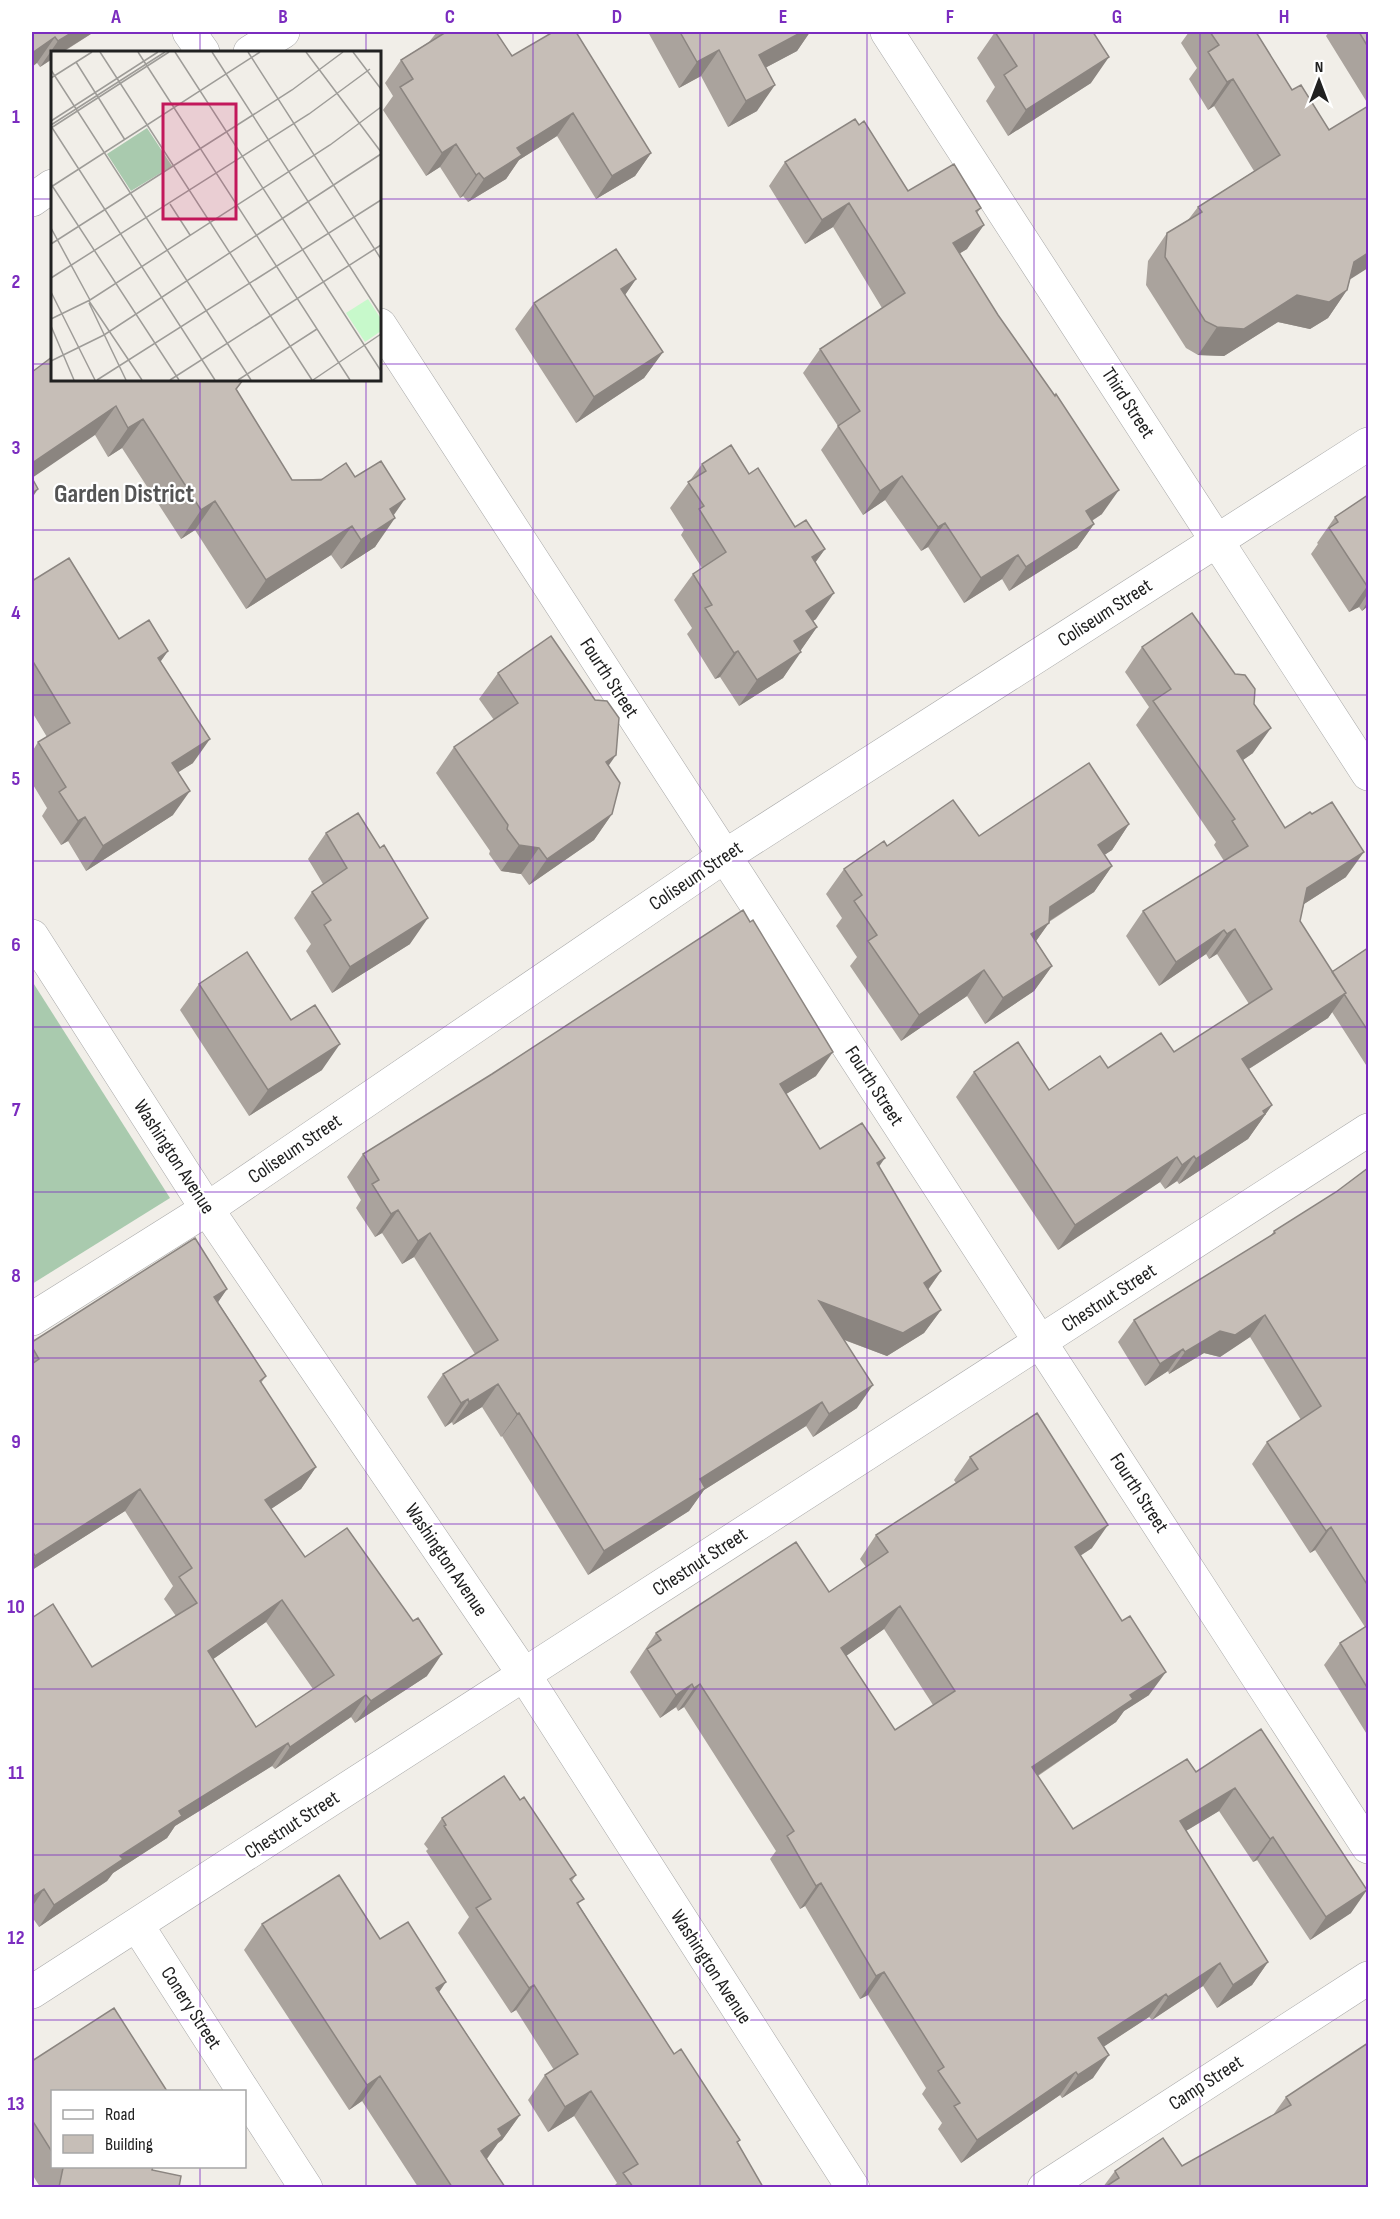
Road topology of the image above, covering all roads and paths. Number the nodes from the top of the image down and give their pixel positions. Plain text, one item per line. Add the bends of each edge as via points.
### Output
1 (189, 32) edge
2 (283, 32) edge
3 (887, 32) edge
4 (202, 51) edge
5 (252, 51) edge
6 (51, 187) edge
7 (32, 200) edge
8 (381, 327) edge
9 (1368, 444) edge
10 (1217, 541) junction
11 (1368, 774) edge
12 (724, 856) junction
13 (32, 936) edge
14 (1368, 1130) edge
15 (207, 1209) junction
16 (32, 1319) edge
17 (1041, 1342) junction
18 (525, 1676) junction
19 (1368, 1847) edge
20 (137, 1925) junction
21 (1368, 1978) edge
22 (32, 1992) edge
23 (243, 2090) edge
24 (246, 2095) edge
25 (306, 2187) edge
26 (853, 2187) edge
27 (1044, 2187) edge

1 - 4 street
2 - 5 street
3 - 10 street, Third Street
6 - 7 street
8 - 12 street, Fourth Street
9 - 10 street, Coliseum Street
10 - 11 street, Third Street
10 - 12 street, Coliseum Street
12 - 15 street, Coliseum Street
12 - 17 street, Fourth Street
13 - 15 street, Washington Avenue
14 - 17 street, Chestnut Street
15 - 16 street, Coliseum Street
15 - 18 street, Washington Avenue
17 - 18 street, Chestnut Street
17 - 19 street, Fourth Street
18 - 20 street, Chestnut Street
18 - 26 street, Washington Avenue
20 - 22 street, Chestnut Street
20 - 23 street, Conery Street
21 - 27 street, Camp Street
24 - 25 street, Conery Street

